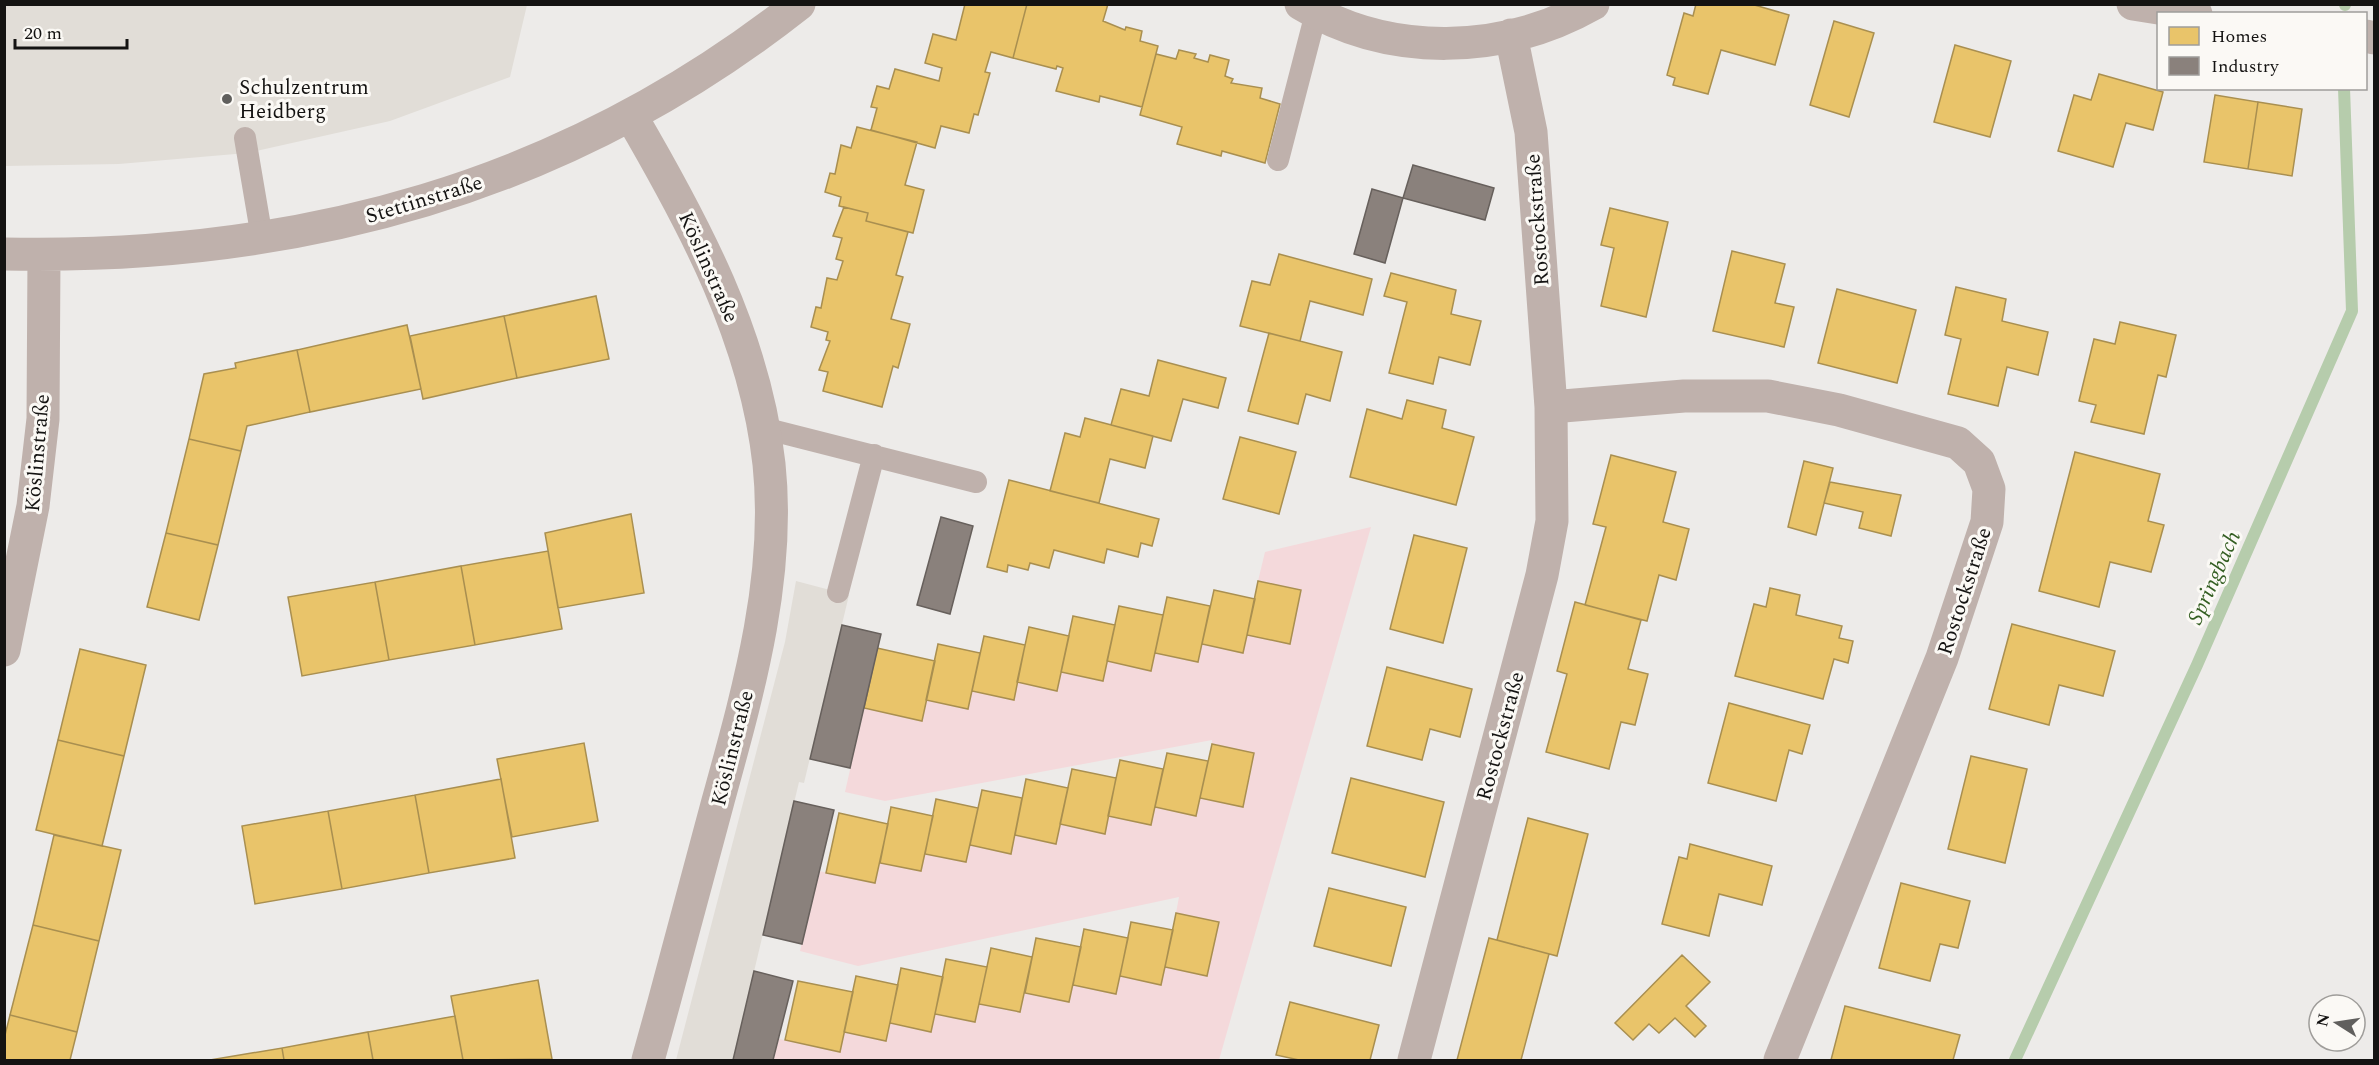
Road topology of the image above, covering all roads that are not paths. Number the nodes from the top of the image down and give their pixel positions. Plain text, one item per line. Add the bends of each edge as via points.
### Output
1 (800, 4) edge
2 (1593, 4) edge
3 (2133, 4) edge
4 (1308, 9) edge
5 (2183, 12) edge
6 (1511, 35) junction
7 (631, 116) junction
8 (245, 138) dead end
9 (1278, 160) dead end
10 (262, 238) junction
11 (4, 254) edge
12 (44, 255) junction
13 (1551, 407) junction
14 (763, 428) junction
15 (874, 455) junction
16 (976, 482) dead end
17 (838, 592) dead end
18 (4, 650) edge
19 (648, 1060) edge
20 (1414, 1060) edge
21 (1780, 1060) edge

1 - 7 street, Stettinstraße via 758,37
2 - 6 street via 1551,24
3 - 5 street
4 - 6 street via 1361,31 1400,41 1433,45 1472,43
4 - 9 lane
6 - 13 street, Rostockstraße via 1531,132
7 - 10 street, Stettinstraße via 532,164 450,194 332,225
7 - 14 street, Köslinstraße via 675,192 726,299 755,389
8 - 10 lane
10 - 12 street, Stettinstraße via 145,251
11 - 12 street, Stettinstraße
12 - 18 street, Köslinstraße via 43,419 31,518
13 - 20 street, Rostockstraße via 1552,521 1542,575
13 - 21 street, Rostockstraße via 1684,396 1758,396 1839,410 1958,443 1979,462 1989,489 1987,522 1942,658
14 - 15 lane
14 - 19 street, Köslinstraße via 771,524 759,638 742,715
15 - 16 lane
15 - 17 lane

